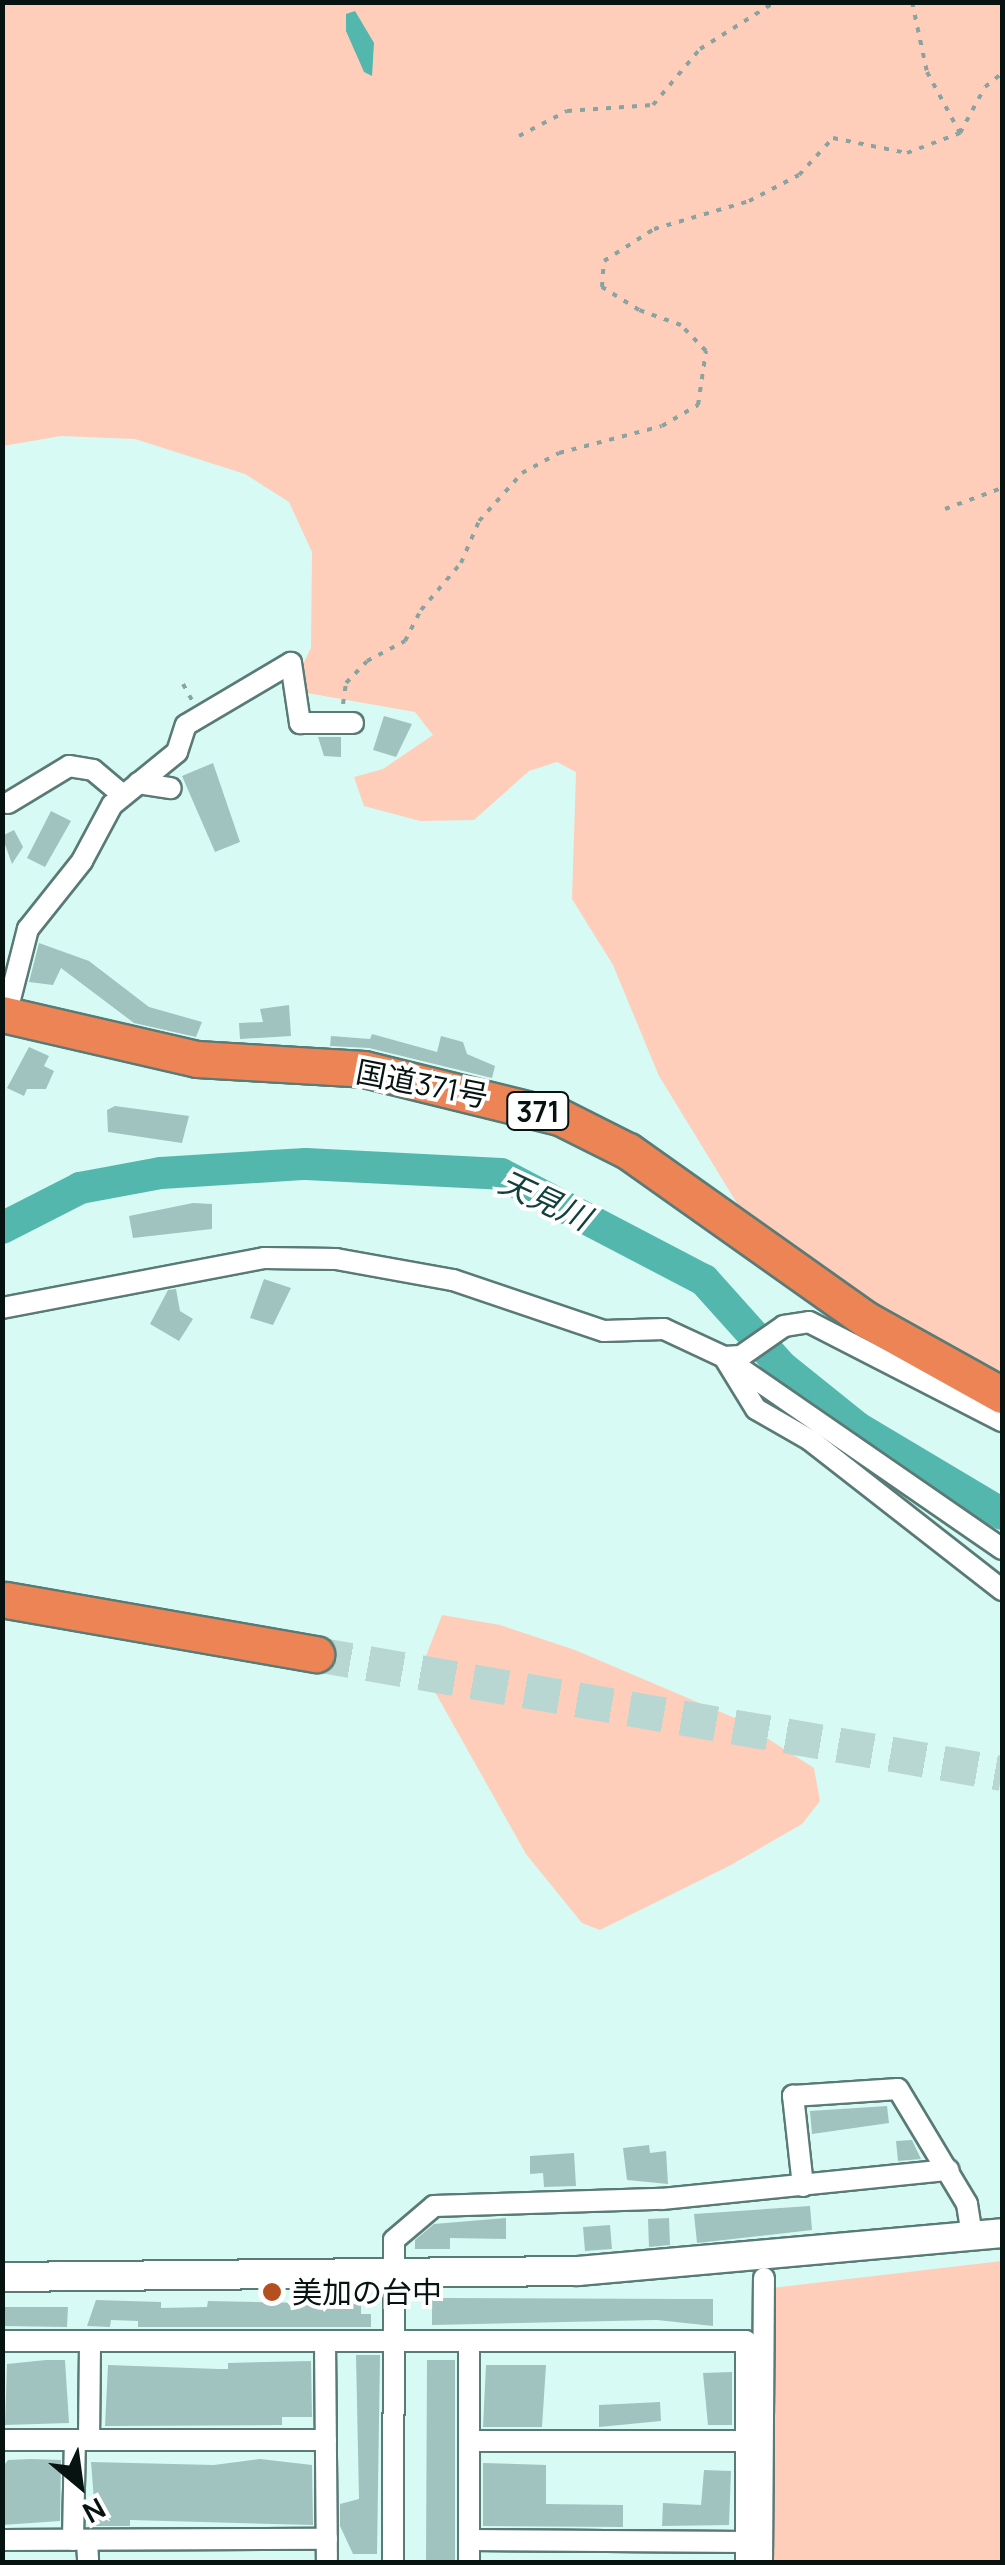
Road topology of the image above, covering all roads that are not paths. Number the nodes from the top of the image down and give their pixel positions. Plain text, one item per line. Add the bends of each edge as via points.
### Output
1 (347, 722) road end
2 (171, 788) dead end
3 (131, 789) junction
4 (8, 803) dead end
5 (4, 1014) edge
6 (2, 1308) edge
7 (732, 1357) junction
8 (1002, 1395) edge
9 (1002, 1421) edge
10 (1002, 1549) edge
11 (1002, 1590) edge
12 (6, 1600) dead end
13 (316, 1654) tunnel mouth
14 (949, 2170) junction
15 (804, 2186) junction
16 (1002, 2233) edge
17 (972, 2236) junction
18 (394, 2275) junction
19 (2, 2277) edge
20 (764, 2278) dead end
21 (2, 2341) edge
22 (90, 2341) junction
23 (325, 2341) junction
24 (394, 2341) junction
25 (469, 2341) junction
26 (2, 2440) edge
27 (82, 2440) junction
28 (326, 2440) junction
29 (746, 2440) junction
30 (470, 2441) junction
31 (326, 2539) junction
32 (2, 2540) edge
33 (80, 2540) junction
34 (470, 2540) junction
35 (746, 2552) edge
36 (88, 2562) edge
37 (327, 2562) edge
38 (393, 2562) edge
39 (470, 2562) edge
40 (762, 2562) edge

1 - 3 street via 300,723 291,663 186,724 177,752
2 - 3 street
3 - 4 street via 69,766
3 - 5 street via 28,929
5 - 8 highway, 国道371号 / 371 via 197,1058 364,1069 560,1117 628,1151 867,1320
6 - 7 street via 264,1258 336,1259 453,1280 604,1331 664,1329
7 - 9 street via 784,1326 809,1322
7 - 10 street
7 - 11 street via 756,1409 810,1440
12 - 13 highway
14 - 15 street
14 - 15 street via 898,2089 793,2096
14 - 17 street via 967,2204
15 - 18 street via 590,2203 434,2206 394,2240
16 - 17 street
17 - 18 street via 578,2272
18 - 19 street
18 - 24 street
20 - 40 street
21 - 22 street
22 - 23 street
22 - 27 street
23 - 24 street
23 - 28 street
24 - 25 street
24 - 38 street
25 - 29 street via 746,2341
25 - 30 street
26 - 27 street
27 - 28 street
27 - 33 street
28 - 31 street
29 - 30 street
29 - 35 street
30 - 34 street
31 - 33 street
31 - 37 street
32 - 33 street
33 - 36 street
34 - 35 street
34 - 39 street

